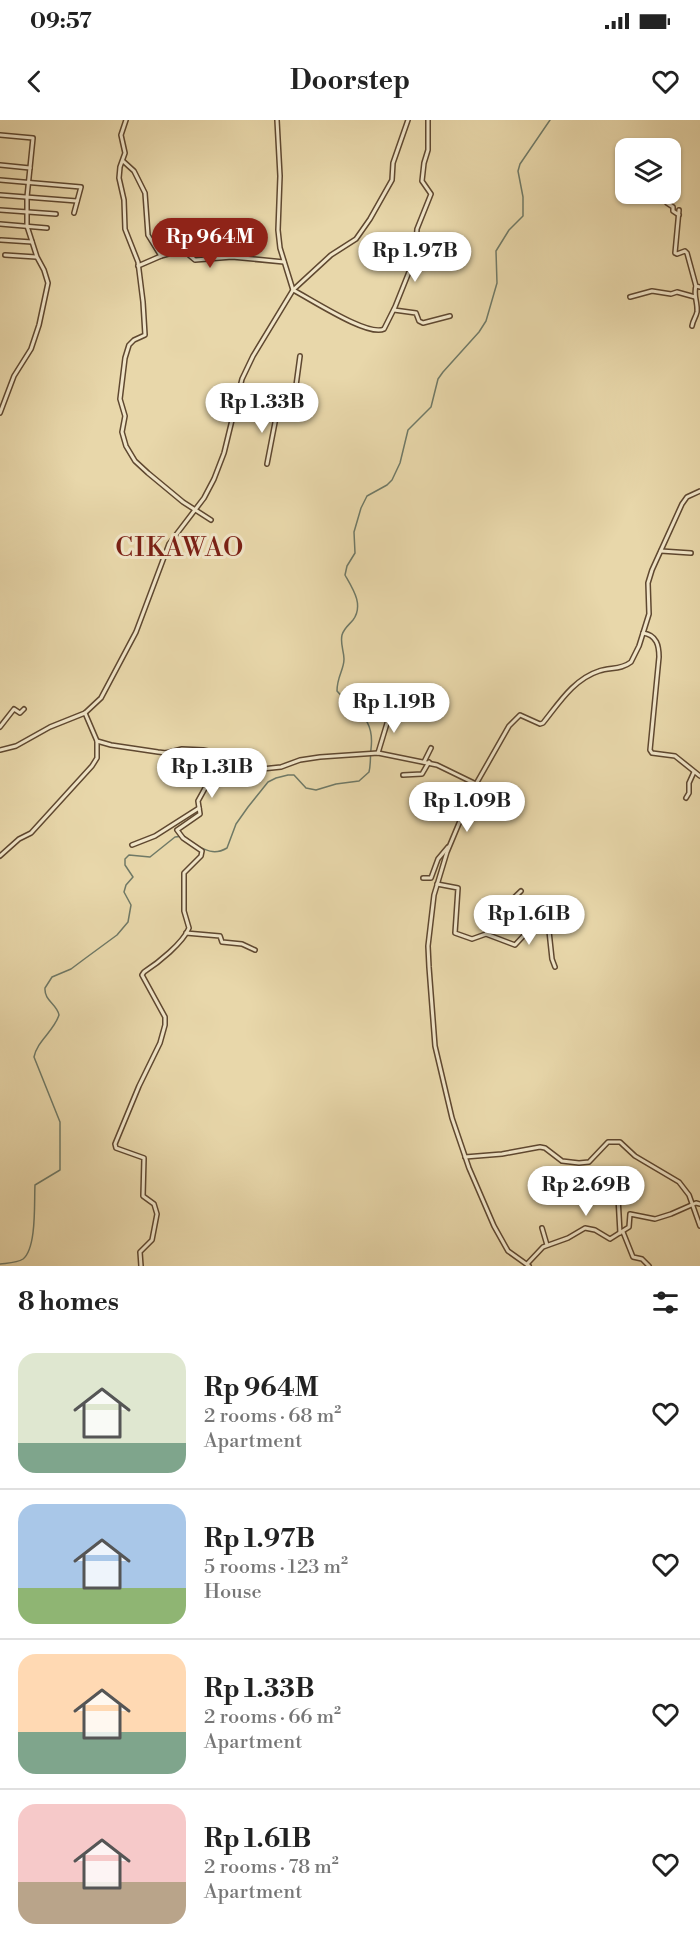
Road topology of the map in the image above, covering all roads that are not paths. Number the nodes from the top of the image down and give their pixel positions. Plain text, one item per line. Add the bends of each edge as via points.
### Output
1 (126, 120) edge
2 (277, 120) edge
3 (408, 120) edge
4 (428, 120) edge
5 (0, 135) edge
6 (123, 161) junction
7 (0, 165) edge
8 (30, 168) junction
9 (0, 180) edge
10 (28, 183) junction
11 (0, 195) edge
12 (27, 197) junction
13 (77, 201) junction
14 (667, 204) edge
15 (0, 210) edge
16 (679, 210) dead end
17 (27, 212) junction
18 (74, 213) dead end
19 (56, 214) dead end
20 (679, 215) junction
21 (0, 224) edge
22 (27, 226) junction
23 (47, 228) dead end
24 (1, 240) edge
25 (32, 242) junction
26 (5, 255) dead end
27 (162, 256) junction
28 (37, 257) junction
29 (407, 259) dead end
30 (284, 262) junction
31 (138, 266) junction
32 (410, 270) junction
33 (698, 286) edge
34 (294, 290) junction
35 (630, 297) dead end
36 (695, 297) junction
37 (394, 310) junction
38 (450, 316) dead end
39 (692, 326) dead end
40 (300, 356) dead end
41 (236, 399) junction
42 (278, 407) junction
43 (0, 413) edge
44 (267, 464) dead end
45 (700, 491) edge
46 (195, 510) junction
47 (211, 520) dead end
48 (661, 550) junction
49 (691, 553) dead end
50 (643, 633) junction
51 (24, 709) dead end
52 (85, 713) junction
53 (414, 718) dead end
54 (0, 728) edge
55 (97, 741) junction
56 (431, 748) dead end
57 (0, 750) edge
58 (166, 753) junction
59 (217, 753) junction
60 (378, 753) junction
61 (427, 762) junction
62 (694, 772) junction
63 (187, 775) dead end
64 (403, 775) dead end
65 (700, 776) edge
66 (476, 784) junction
67 (686, 798) dead end
68 (199, 808) junction
69 (132, 845) dead end
70 (450, 846) junction
71 (0, 856) edge
72 (423, 878) dead end
73 (437, 884) junction
74 (521, 891) dead end
75 (186, 933) junction
76 (486, 934) junction
77 (255, 950) dead end
78 (555, 967) dead end
79 (465, 1157) junction
80 (629, 1195) dead end
81 (700, 1204) edge
82 (692, 1205) junction
83 (700, 1226) edge
84 (542, 1228) dead end
85 (621, 1233) junction
86 (547, 1245) junction
87 (528, 1265) edge
88 (141, 1266) edge
89 (649, 1266) edge

1 - 6 street via 121,135 126,153
2 - 30 street via 278,230
3 - 34 street via 393,163 392,180 370,219 356,239 331,255
4 - 32 street via 422,181 431,196 417,230
5 - 8 street via 33,138
6 - 27 street via 134,171 145,193 147,230
6 - 31 street via 119,178 125,229
7 - 8 street
8 - 10 street
9 - 10 street
10 - 12 street
10 - 13 street via 81,187
11 - 12 street
12 - 13 street
12 - 17 street
13 - 18 street
14 - 20 street
15 - 17 street
16 - 20 street
17 - 19 street
17 - 22 street
20 - 33 street via 675,253 687,253
21 - 22 street
22 - 23 street
22 - 25 street
24 - 25 street
25 - 28 street
26 - 28 street
27 - 30 street via 183,250 195,260 232,257
27 - 31 street
28 - 43 street via 47,276 44,304 31,349 14,376
29 - 32 street via 404,266
30 - 34 street
31 - 46 street via 145,335 131,343 125,358 120,399 125,416 123,437 131,456
32 - 37 street
33 - 36 street
34 - 37 street via 372,330 384,329
34 - 41 street via 253,356
35 - 36 street via 649,291
36 - 39 street via 697,312
37 - 38 street via 416,313 423,323
40 - 42 street via 295,405 291,409
41 - 42 street
41 - 46 street via 220,464 210,489
42 - 44 street
45 - 48 street via 685,499
46 - 47 street
46 - 52 street via 169,544 136,632 101,698
48 - 49 street
48 - 50 street via 648,583 649,614
50 - 62 street via 651,634 659,645 650,750 675,756
50 - 66 street via 631,662 582,679 543,723 516,717
51 - 54 street via 20,713 15,709
52 - 55 street
52 - 57 street
53 - 60 street via 388,720
55 - 58 street
55 - 71 street via 97,758 92,766 31,833
56 - 61 street
58 - 59 street via 193,749
58 - 63 street
59 - 60 street via 262,769 320,757
59 - 68 street via 215,770 198,801
60 - 61 street
61 - 64 street via 422,774
61 - 66 street
62 - 65 street
62 - 67 street
66 - 70 street
68 - 69 street via 155,836
68 - 75 street via 200,814 177,832 202,851 184,873 183,911 189,928
70 - 72 street via 438,859 431,878
70 - 73 street
73 - 76 street via 458,888 455,933 472,939
73 - 79 street via 428,946 433,1033 449,1109
74 - 76 street via 494,918
75 - 77 street via 220,936 222,942
75 - 88 street via 142,975 165,1017 165,1025 115,1144 116,1148 144,1158 143,1196 156,1209 152,1240 140,1252
76 - 78 street via 515,945 528,931 549,931
79 - 82 street via 540,1147 562,1161 579,1163 589,1162 608,1142 620,1142 635,1156 679,1182
79 - 87 street via 508,1251
80 - 85 street via 618,1197
81 - 82 street
82 - 83 street
82 - 85 street via 655,1219 630,1214 629,1227
84 - 86 street
85 - 86 street via 609,1239 585,1228
85 - 89 street via 633,1257
86 - 87 street

